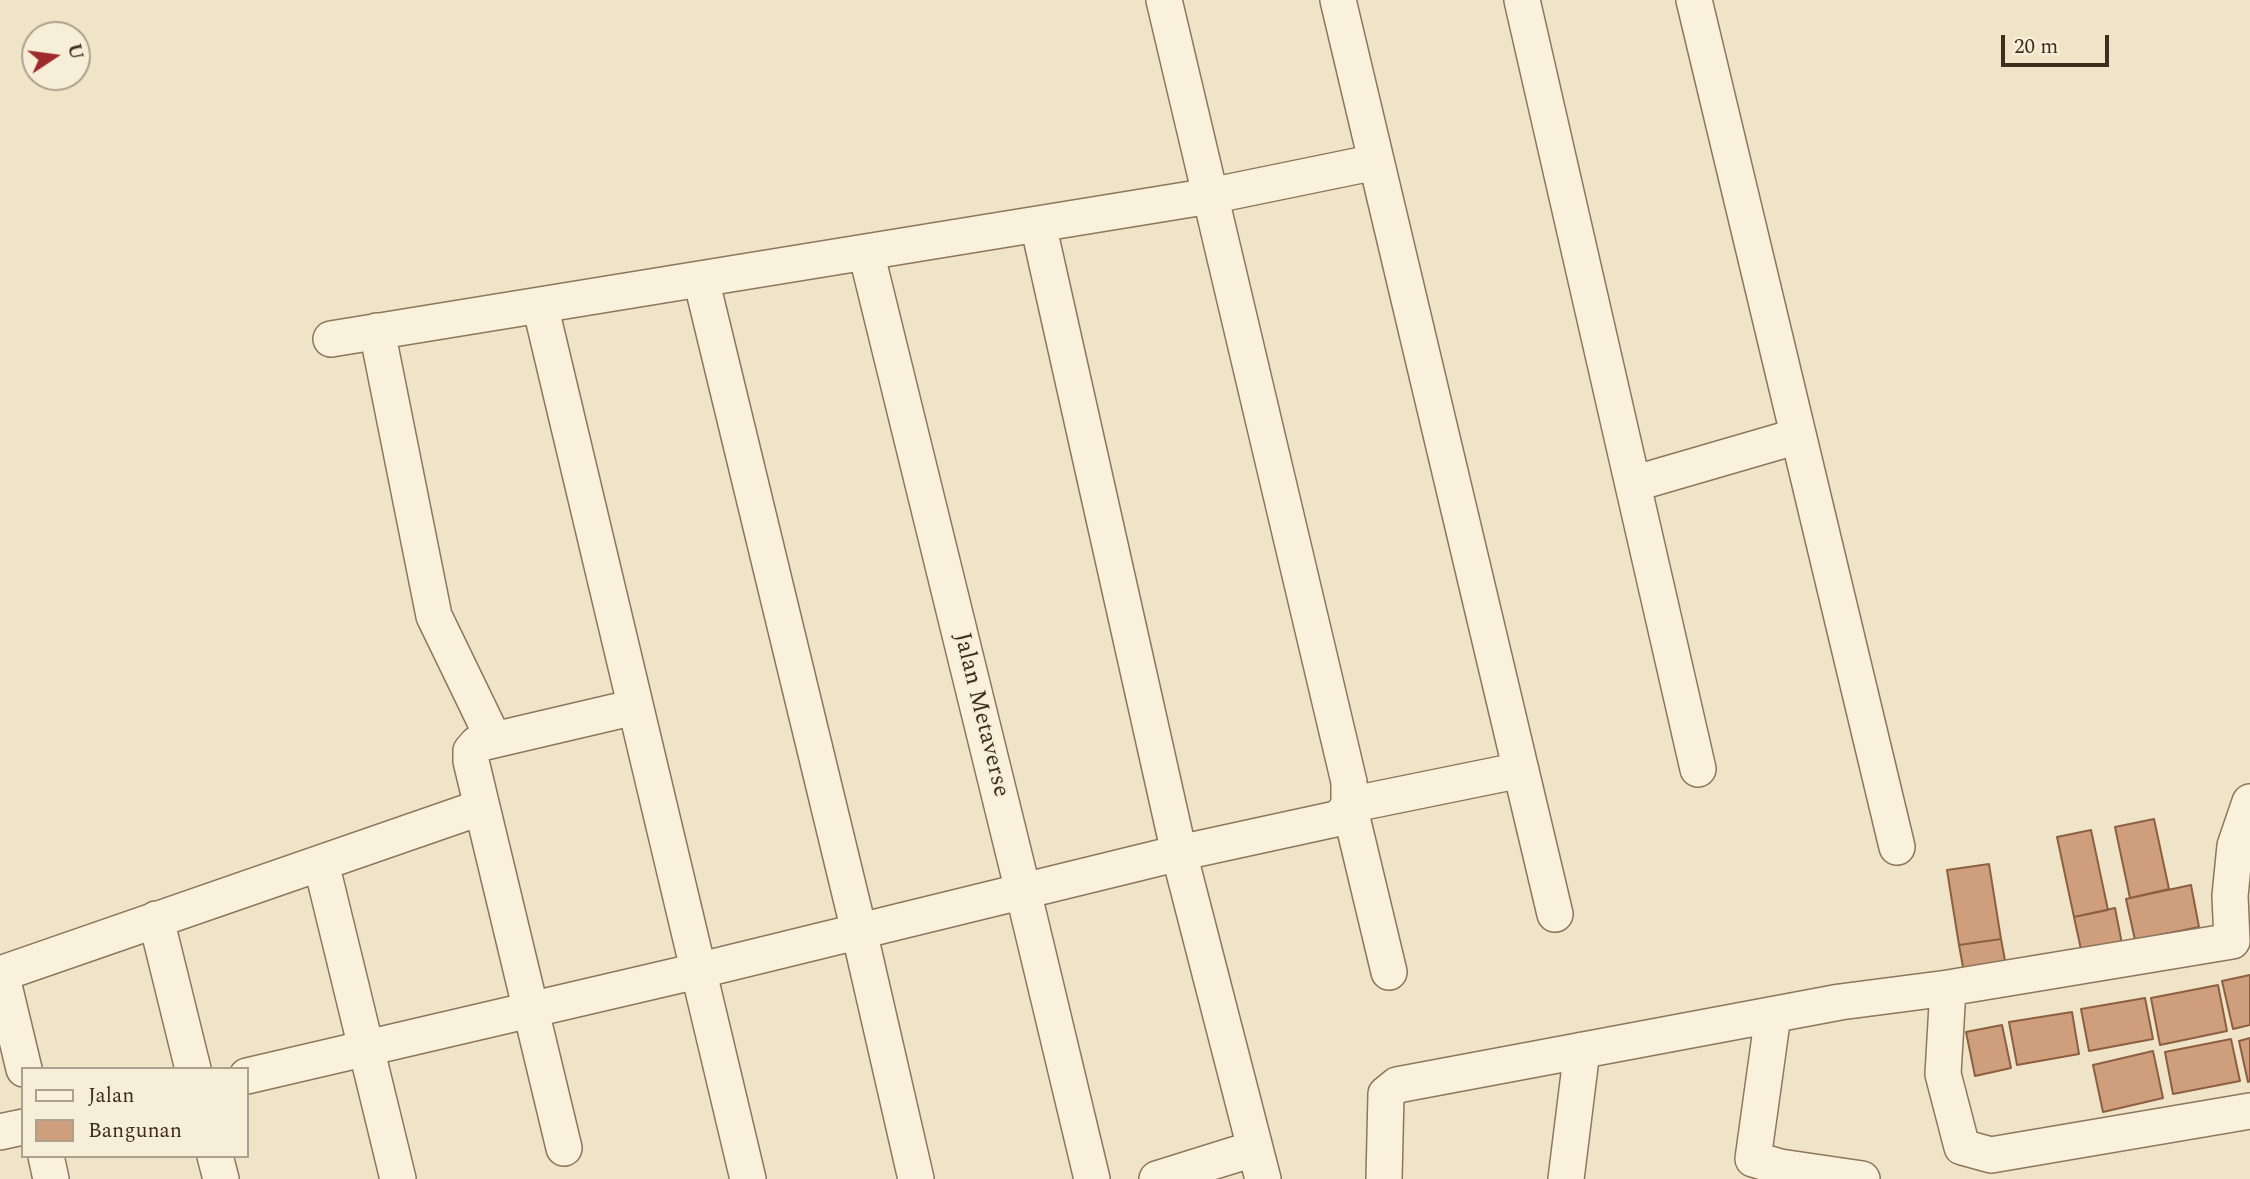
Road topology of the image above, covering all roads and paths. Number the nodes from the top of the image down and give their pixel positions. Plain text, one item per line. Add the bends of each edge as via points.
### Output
1 (1164, 0) edge
2 (1338, 0) edge
3 (1522, 0) edge
4 (1694, 0) edge
5 (1376, 162) junction
6 (1210, 196) junction
7 (1038, 224) junction
8 (866, 252) junction
9 (701, 279) junction
10 (540, 305) junction
11 (377, 331) junction
12 (331, 339) dead end
13 (1798, 436) junction
14 (1633, 484) junction
15 (635, 707) junction
16 (494, 740) junction
17 (1698, 769) dead end
18 (1521, 770) junction
19 (2250, 802) edge
20 (1349, 805) junction
21 (481, 807) junction
22 (1897, 847) dead end
23 (1179, 853) junction
24 (321, 863) junction
25 (1023, 891) junction
26 (1555, 914) dead end
27 (156, 919) junction
28 (859, 931) junction
29 (2241, 940) edge
30 (697, 971) junction
31 (1389, 972) dead end
32 (0, 974) edge
33 (1948, 988) junction
34 (530, 1010) junction
35 (1773, 1015) junction
36 (365, 1048) junction
37 (1582, 1050) junction
38 (23, 1067) edge
39 (193, 1067) edge
40 (248, 1076) edge
41 (2250, 1111) edge
42 (21, 1127) edge
43 (0, 1132) edge
44 (564, 1148) dead end
45 (46, 1158) edge
46 (216, 1158) edge
47 (1258, 1164) edge
48 (1750, 1169) edge
49 (51, 1179) edge
50 (221, 1179) edge
51 (398, 1179) edge
52 (748, 1179) edge
53 (916, 1179) edge
54 (1092, 1179) edge
55 (1157, 1179) edge
56 (1384, 1179) edge
57 (1566, 1179) edge
58 (1862, 1179) edge

1 - 6 street
2 - 5 street
3 - 14 street
4 - 13 street
5 - 6 street
5 - 18 street
6 - 7 street
6 - 20 street via 1349,782
7 - 8 street
7 - 23 street
8 - 9 street
8 - 25 street, Jalan Metaverse
9 - 10 street
9 - 28 street
10 - 11 street
10 - 15 street
11 - 12 street
11 - 16 street via 434,616
13 - 14 street
13 - 22 street
14 - 17 street
15 - 16 street
15 - 30 street
16 - 21 street via 477,744 471,751
18 - 20 street
18 - 26 street
19 - 29 street via 2235,846 2230,896
20 - 23 street via 1340,818
20 - 31 street
21 - 24 street
21 - 34 street
23 - 25 street
23 - 47 street
24 - 27 street
24 - 36 street
25 - 28 street
25 - 54 street, Jalan Metaverse
27 - 32 street
27 - 39 street
28 - 30 street
28 - 53 street
29 - 33 street
30 - 34 street
30 - 52 street
32 - 38 street
33 - 35 street
33 - 41 street via 1943,1074 1962,1147 1991,1155
34 - 36 street
34 - 44 street
35 - 37 street
35 - 48 street
36 - 40 street
36 - 51 street
37 - 56 street via 1397,1085 1386,1094
37 - 57 street
42 - 43 street
45 - 49 street
46 - 50 street
47 - 55 street
48 - 58 street via 1780,1167

